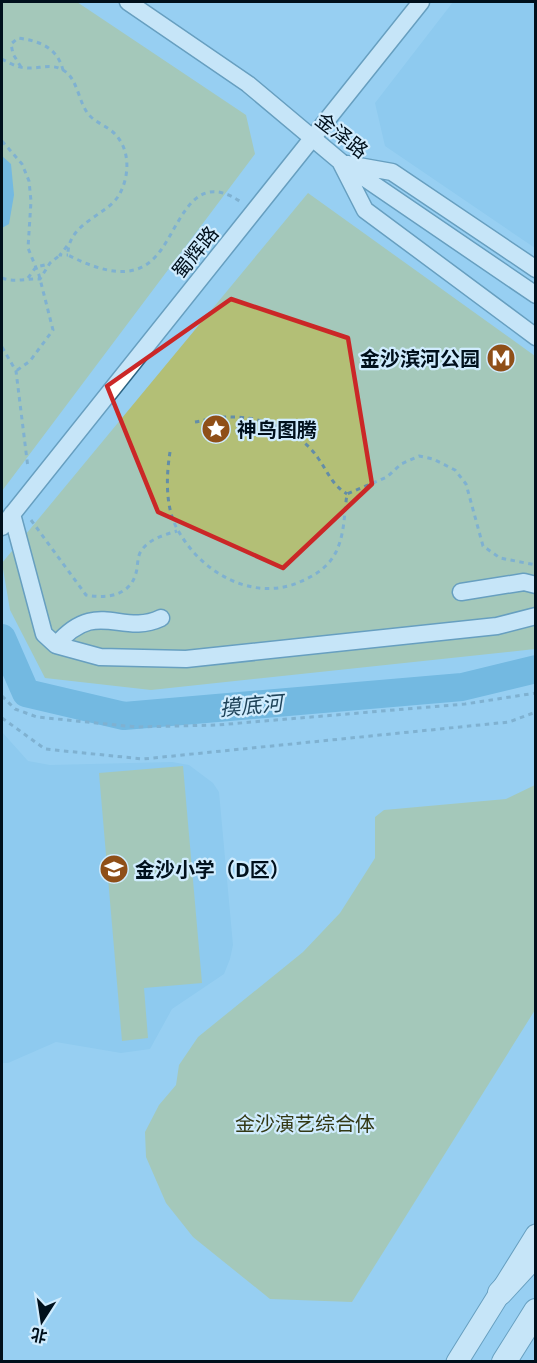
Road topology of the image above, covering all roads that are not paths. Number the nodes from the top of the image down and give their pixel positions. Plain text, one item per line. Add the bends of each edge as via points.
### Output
1 (128, 2) edge
2 (422, 2) edge
3 (313, 138) junction
4 (340, 162) junction
5 (536, 269) edge
6 (536, 295) edge
7 (536, 337) edge
8 (21, 503) junction
9 (2, 527) edge
10 (536, 585) edge
11 (461, 592) dead end
12 (536, 616) edge
13 (161, 618) dead end
14 (56, 645) junction
15 (536, 1235) edge
16 (536, 1254) edge
17 (500, 1293) junction
18 (536, 1311) edge
19 (457, 1362) edge
20 (504, 1362) edge

1 - 3 street, 金泽路 via 248,84
2 - 3 street, 蜀辉路
3 - 4 street, 金泽路
3 - 8 street, 蜀辉路
4 - 5 street via 392,172
4 - 6 street, 金泽路
4 - 7 street via 365,210
8 - 9 street, 蜀辉路
8 - 14 street via 44,634
10 - 11 street via 524,582
12 - 14 street via 497,626 186,659 100,657
13 - 14 street via 151,623 97,619 65,634
15 - 17 main road
16 - 17 highway
17 - 19 main road
18 - 20 highway

